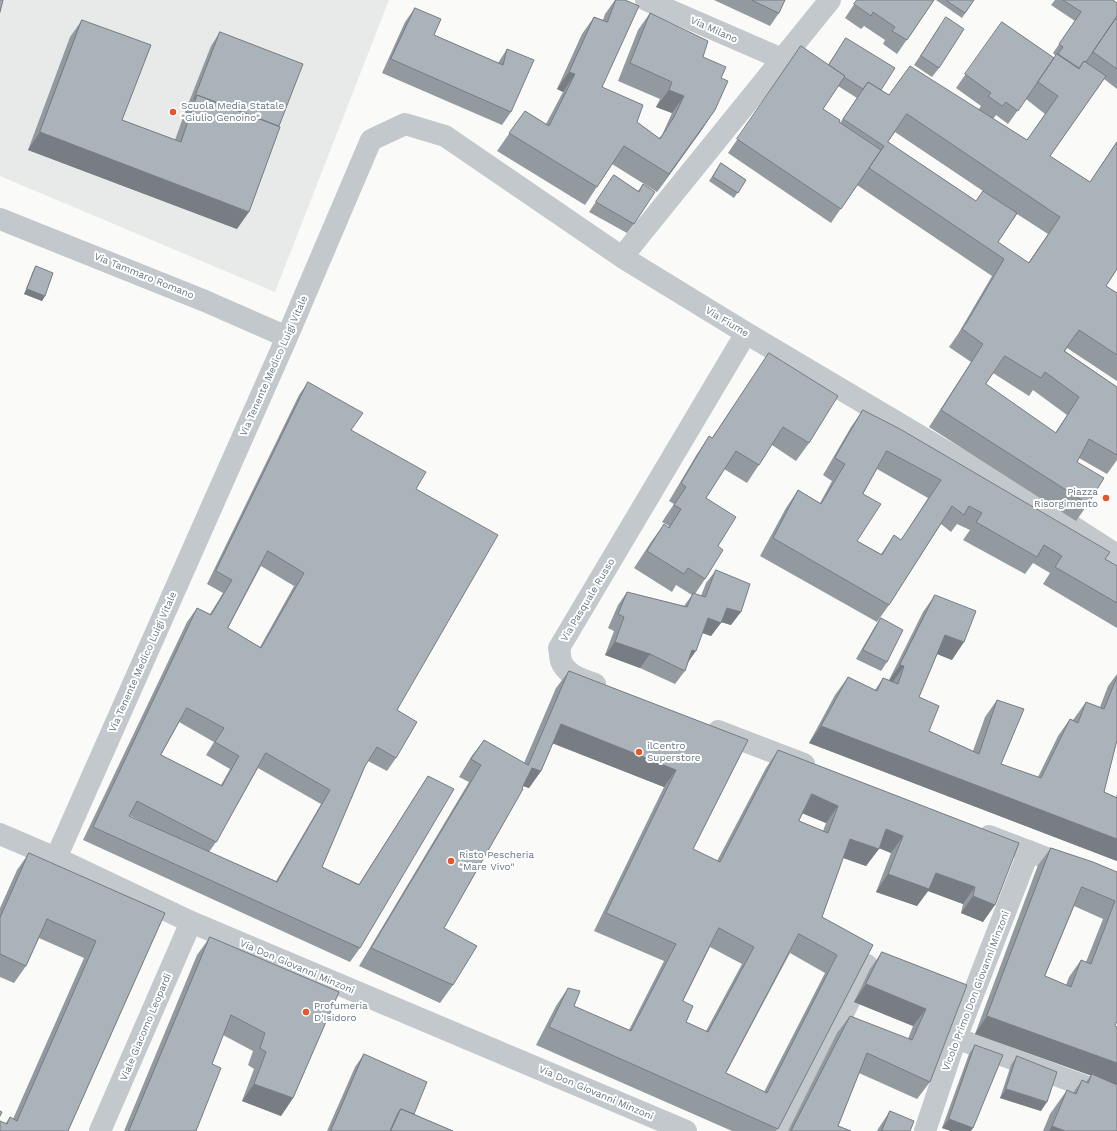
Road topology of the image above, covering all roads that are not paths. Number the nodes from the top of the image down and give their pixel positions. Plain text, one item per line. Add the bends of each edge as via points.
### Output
1 (646, 0) edge
2 (830, 0) edge
3 (782, 59) junction
4 (0, 219) edge
5 (622, 257) junction
6 (746, 334) junction
7 (287, 337) junction
8 (1117, 555) edge
9 (616, 692) edge
10 (697, 723) edge
11 (823, 772) edge
12 (970, 828) edge
13 (0, 834) edge
14 (1030, 851) junction
15 (56, 858) junction
16 (1117, 885) edge
17 (191, 922) junction
18 (867, 965) edge
19 (956, 1038) junction
20 (1117, 1098) edge
21 (100, 1131) edge
22 (686, 1131) edge
23 (786, 1131) edge
24 (925, 1131) edge

1 - 3 street, Via Milano
2 - 3 street
3 - 5 street
4 - 7 street, Via Tammaro Romano via 205,301
5 - 6 street, Via Fiume
5 - 7 street, Via Tenente Medico Luigi Vitale via 445,136 405,124 371,140
6 - 8 street, Via Fiume
6 - 9 street, Via Pasquale Russo via 560,648 561,661 569,672
7 - 15 street, Via Tenente Medico Luigi Vitale
10 - 11 street
12 - 14 street
13 - 15 street, Via Don Giovanni Minzoni
14 - 16 street
14 - 19 street, Vicolo Primo Don Giovanni Minzoni
15 - 17 street, Via Don Giovanni Minzoni
17 - 21 street, Viale Giacomo Leopardi
17 - 22 street, Via Don Giovanni Minzoni
18 - 23 street
19 - 20 street
19 - 24 street, Vicolo Primo Don Giovanni Minzoni

